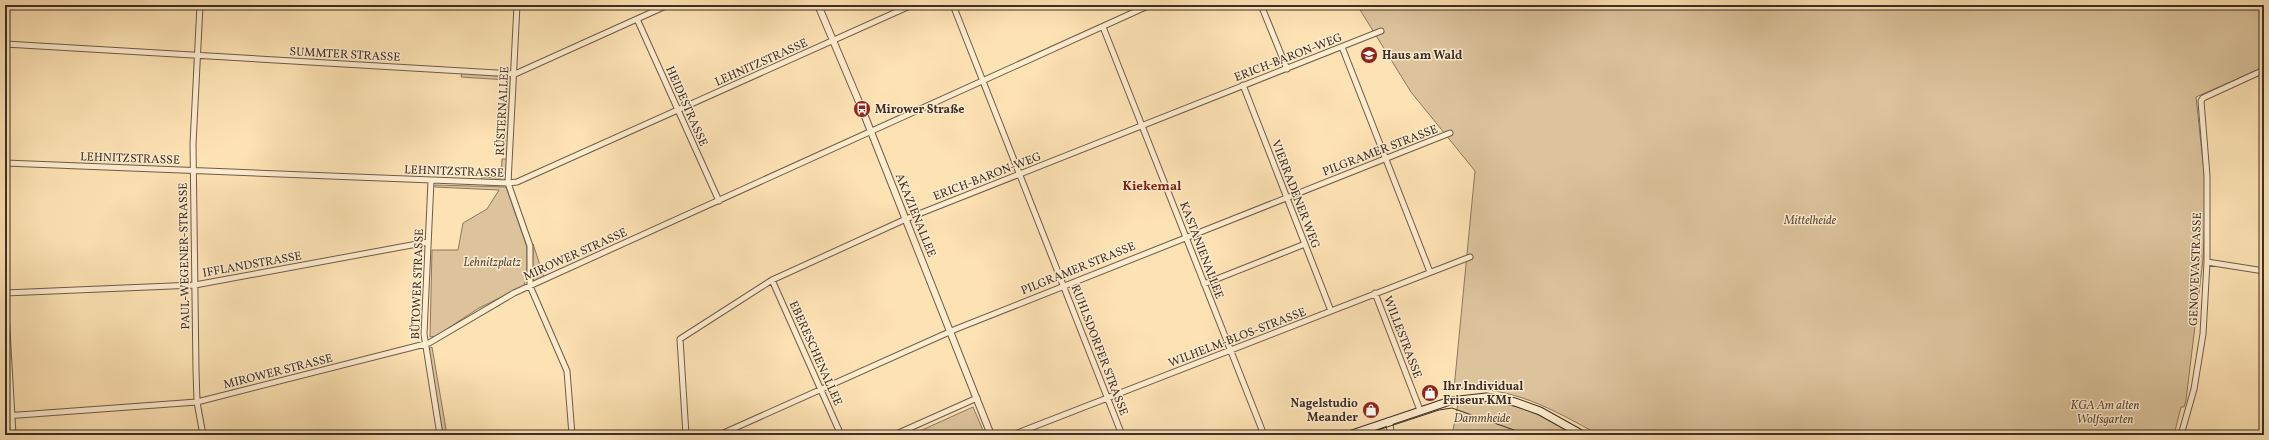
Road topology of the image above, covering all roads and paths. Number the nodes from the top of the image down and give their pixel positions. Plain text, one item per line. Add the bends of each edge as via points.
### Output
1 (7, 5) edge
2 (200, 5) edge
3 (518, 5) edge
4 (668, 5) edge
5 (818, 5) edge
6 (912, 5) edge
7 (953, 5) edge
8 (1150, 5) edge
9 (1261, 5) edge
10 (637, 19) junction
11 (1103, 27) junction
12 (1381, 31) dead end
13 (5, 41) edge
14 (834, 41) junction
15 (5, 44) edge
16 (1342, 48) junction
17 (197, 56) junction
18 (1287, 69) junction
19 (2264, 70) edge
20 (515, 74) junction
21 (983, 81) junction
22 (1243, 85) junction
23 (678, 110) junction
24 (1143, 125) junction
25 (871, 132) junction
26 (1450, 133) dead end
27 (1386, 160) junction
28 (5, 163) edge
29 (193, 170) junction
30 (1020, 174) junction
31 (431, 181) junction
32 (508, 183) junction
33 (1287, 197) junction
34 (719, 201) junction
35 (906, 219) junction
36 (1186, 237) junction
37 (428, 242) junction
38 (1305, 244) junction
39 (1470, 256) dead end
40 (2207, 262) junction
41 (2264, 271) edge
42 (1430, 272) junction
43 (772, 280) junction
44 (194, 284) junction
45 (1204, 284) junction
46 (1063, 285) junction
47 (530, 286) junction
48 (1375, 293) junction
49 (5, 294) edge
50 (1331, 311) junction
51 (950, 331) junction
52 (425, 344) junction
53 (1230, 350) junction
54 (820, 390) junction
55 (976, 398) junction
56 (1108, 398) junction
57 (198, 402) junction
58 (1420, 410) junction
59 (8, 416) edge
60 (1389, 421) junction
61 (13, 435) edge
62 (203, 435) edge
63 (440, 435) edge
64 (572, 435) edge
65 (686, 435) edge
66 (719, 435) edge
67 (841, 435) edge
68 (894, 435) edge
69 (991, 435) edge
70 (1012, 435) edge
71 (1122, 435) edge
72 (1264, 435) edge
73 (1349, 435) edge
74 (1391, 435) edge
75 (1583, 435) edge
76 (2181, 435) edge

1 - 13 street
2 - 17 street, PAUL-WEGENER-STRASSE
3 - 20 street, RÜSTERNALLEE
4 - 10 street, SUMMTER STRASSE
5 - 14 street, AKAZIENALLEE
6 - 14 street, LEHNITZSTRASSE
7 - 21 street, RUHLSDORFER STRASSE
8 - 11 street, MIROWER STRASSE
9 - 18 street
10 - 20 street, SUMMTER STRASSE
10 - 23 street, HEIDESTRASSE
11 - 21 street, MIROWER STRASSE
11 - 24 street, KASTANIENALLEE
12 - 16 street, ERICH-BARON-WEG
14 - 23 street, LEHNITZSTRASSE
14 - 25 street, AKAZIENALLEE
15 - 17 street, SUMMTER STRASSE
16 - 18 street, ERICH-BARON-WEG
16 - 27 street
17 - 20 street, SUMMTER STRASSE
17 - 29 street, PAUL-WEGENER-STRASSE
18 - 22 street, ERICH-BARON-WEG
19 - 40 street, GENOVEVASTRASSE via 2201,101 2207,180
20 - 32 street, RÜSTERNALLEE
21 - 25 street, MIROWER STRASSE
21 - 30 street, RUHLSDORFER STRASSE
22 - 24 street, ERICH-BARON-WEG
22 - 33 street, VIERRADENER WEG
23 - 32 street, LEHNITZSTRASSE via 517,182
23 - 34 street, HEIDESTRASSE
24 - 30 street, ERICH-BARON-WEG
24 - 36 street, KASTANIENALLEE
25 - 34 street, MIROWER STRASSE
25 - 35 street, AKAZIENALLEE
26 - 27 street, PILGRAMER STRASSE
27 - 33 street, PILGRAMER STRASSE
27 - 42 street
28 - 29 street, LEHNITZSTRASSE
29 - 31 street, LEHNITZSTRASSE
29 - 44 street, PAUL-WEGENER-STRASSE
30 - 35 street, ERICH-BARON-WEG
30 - 46 street, RUHLSDORFER STRASSE
31 - 32 street, LEHNITZSTRASSE
31 - 37 street, BÜTOWER STRASSE
32 - 47 street, RÜSTERNALLEE via 530,246
33 - 36 street, PILGRAMER STRASSE
33 - 38 street, VIERRADENER WEG
34 - 47 street, MIROWER STRASSE
35 - 43 street, ERICH-BARON-WEG
35 - 51 street, AKAZIENALLEE
36 - 45 street, KASTANIENALLEE
36 - 46 street, PILGRAMER STRASSE
37 - 44 street, IFFLANDSTRASSE
37 - 52 street, BÜTOWER STRASSE
38 - 45 street
38 - 50 street, VIERRADENER WEG
39 - 42 street, WILHELM-BLOS-STRASSE
40 - 41 street
40 - 76 street, GENOVEVASTRASSE via 2202,342 2194,389
42 - 48 street, WILHELM-BLOS-STRASSE
43 - 54 street, EBERESCHENALLEE
43 - 65 street, ERICH-BARON-WEG via 680,339
44 - 49 street, IFFLANDSTRASSE
44 - 57 street, PAUL-WEGENER-STRASSE
45 - 53 street, KASTANIENALLEE
46 - 51 street, PILGRAMER STRASSE
46 - 56 street, RUHLSDORFER STRASSE
47 - 52 street, MIROWER STRASSE
47 - 64 street, RÜSTERNALLEE via 567,371
48 - 50 street, WILHELM-BLOS-STRASSE
48 - 58 street, WILLESTRASSE
49 - 59 street
50 - 53 street, WILHELM-BLOS-STRASSE
51 - 54 street, PILGRAMER STRASSE
51 - 55 street, AKAZIENALLEE
52 - 57 street, MIROWER STRASSE
52 - 63 street, BÜTOWER STRASSE
53 - 56 street, WILHELM-BLOS-STRASSE
53 - 72 street, KASTANIENALLEE
54 - 66 street, PILGRAMER STRASSE
54 - 67 street, EBERESCHENALLEE
55 - 68 street
55 - 69 street, AKAZIENALLEE
56 - 70 street, WILHELM-BLOS-STRASSE
56 - 71 street, RUHLSDORFER STRASSE
57 - 59 street, MIROWER STRASSE
57 - 62 street, PAUL-WEGENER-STRASSE
58 - 60 main road
58 - 75 main road via 1463,398 1486,397 1515,402 1540,411
59 - 61 street
60 - 73 main road
60 - 74 street

